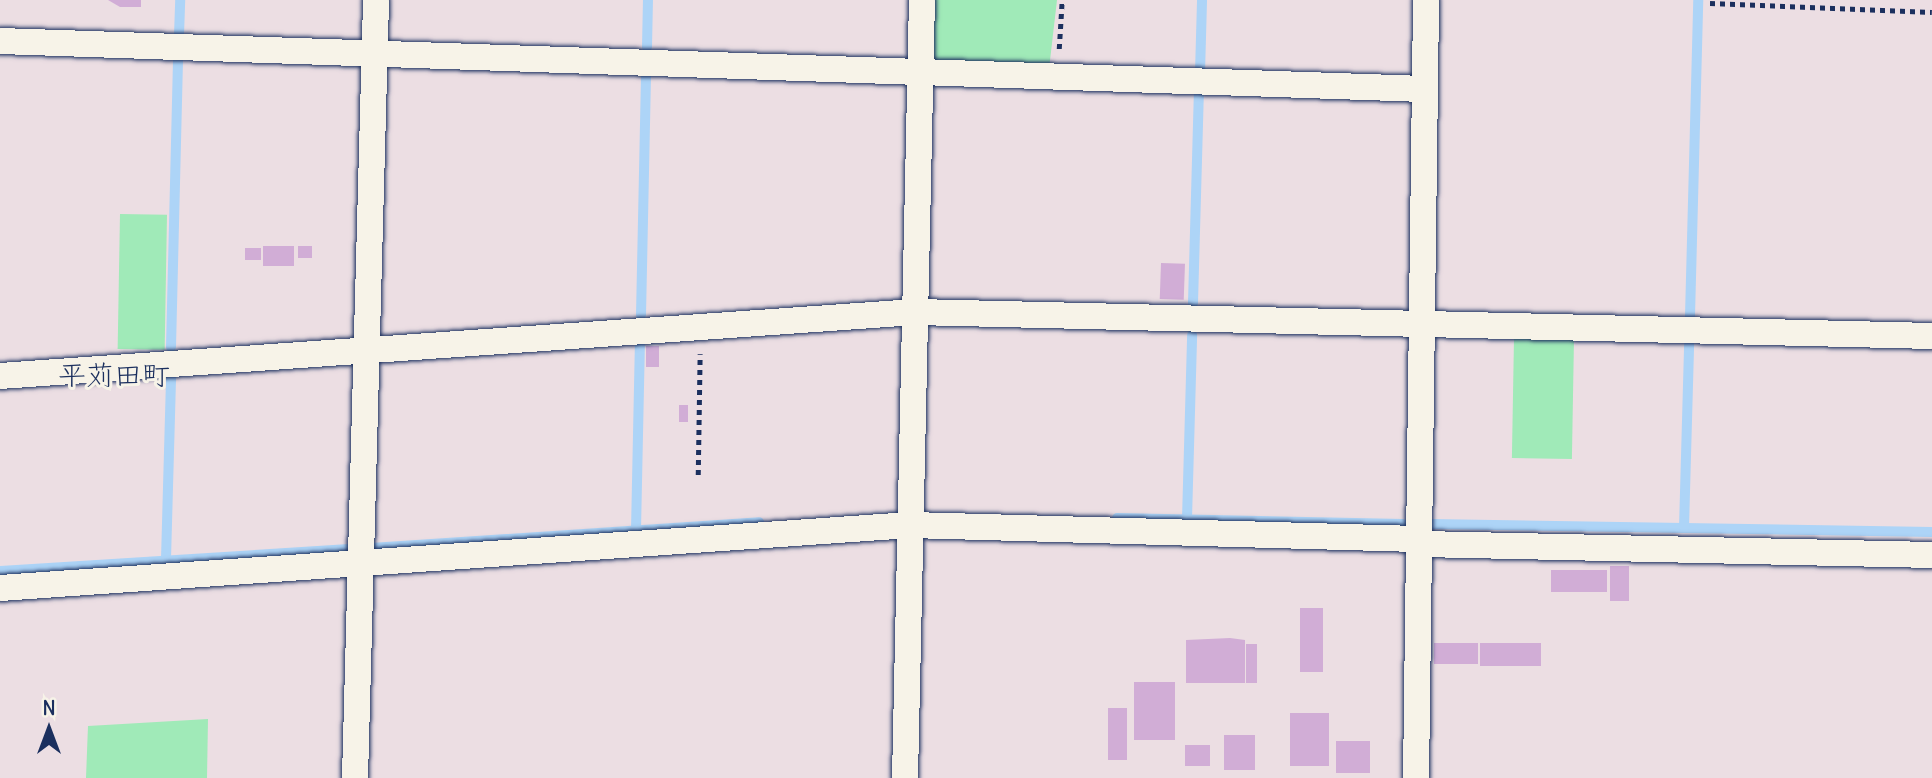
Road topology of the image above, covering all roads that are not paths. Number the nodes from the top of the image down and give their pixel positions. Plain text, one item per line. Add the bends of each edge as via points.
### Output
1 (376, 0) edge
2 (922, 0) edge
3 (1426, 0) edge
4 (0, 41) edge
5 (374, 50) junction
6 (921, 74) junction
7 (1424, 89) junction
8 (915, 312) junction
9 (1418, 323) junction
10 (1932, 336) edge
11 (366, 348) junction
12 (0, 376) edge
13 (911, 525) junction
14 (1419, 541) junction
15 (1932, 555) edge
16 (361, 563) junction
17 (0, 588) edge
18 (355, 778) edge
19 (905, 778) edge
20 (1416, 778) edge

1 - 5 street
2 - 6 street
3 - 7 street
4 - 5 street
5 - 6 street
5 - 11 street
6 - 7 street
6 - 8 street
7 - 9 street
8 - 9 street
8 - 11 street
8 - 13 street
9 - 10 street
9 - 14 street
11 - 12 street
11 - 16 street
13 - 14 street
13 - 16 street
13 - 19 street
14 - 15 street
14 - 20 street
16 - 17 street
16 - 18 street

